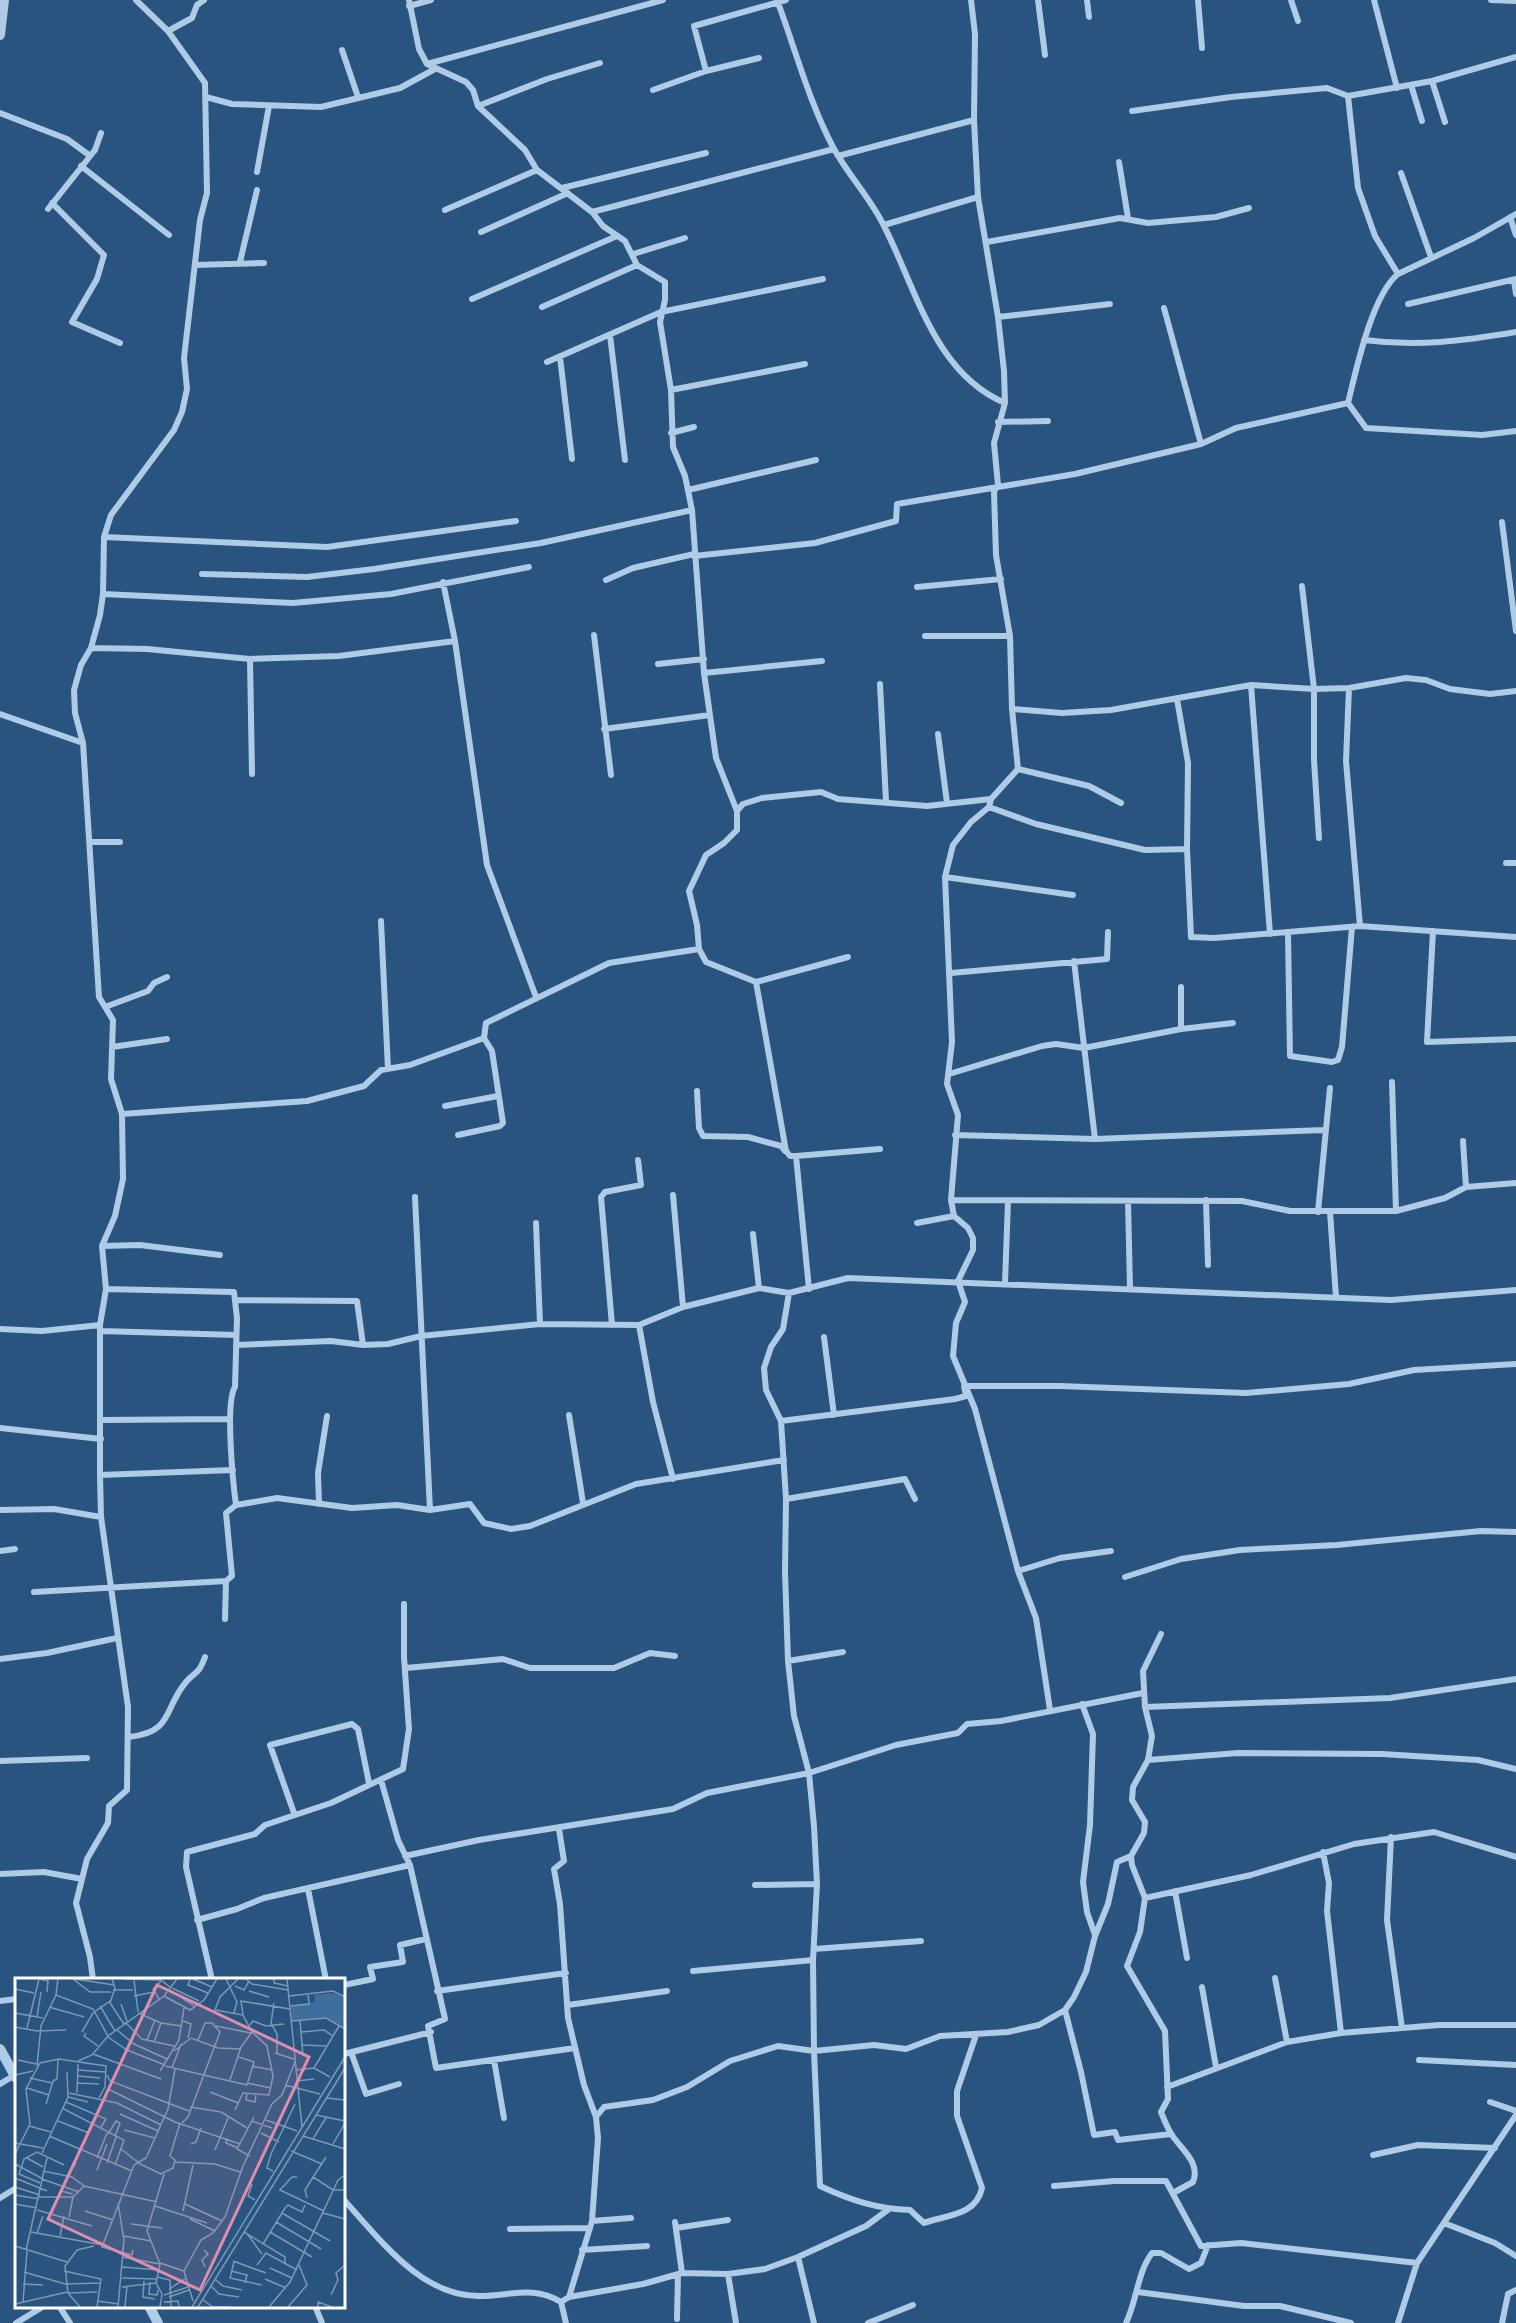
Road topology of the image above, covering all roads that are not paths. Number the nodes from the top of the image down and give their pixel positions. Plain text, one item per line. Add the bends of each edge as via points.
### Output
1 (4, 0) edge
2 (136, 0) edge
3 (204, 0) edge
4 (431, 0) edge
5 (663, 0) edge
6 (786, 0) edge
7 (971, 0) edge
8 (1038, 0) edge
9 (1087, 0) edge
10 (1198, 0) edge
11 (1291, 0) edge
12 (1374, 0) edge
13 (1491, 0) edge
14 (778, 1) edge
15 (1516, 2) edge
16 (409, 3) edge
17 (1089, 17) dead end
18 (1298, 21) dead end
19 (168, 32) junction
20 (0, 35) edge
21 (1202, 48) dead end
22 (342, 50) dead end
23 (1045, 55) dead end
24 (1516, 57) edge
25 (759, 58) dead end
26 (600, 63) dead end
27 (427, 64) junction
28 (435, 69) junction
29 (706, 71) junction
30 (1432, 81) junction
31 (1412, 85) junction
32 (1397, 88) junction
33 (653, 90) dead end
34 (1348, 96) junction
35 (206, 97) junction
36 (358, 97) junction
37 (269, 106) junction
38 (478, 106) junction
39 (1132, 111) dead end
40 (0, 113) edge
41 (974, 120) junction
42 (1422, 121) dead end
43 (1445, 122) dead end
44 (101, 133) dead end
45 (834, 149) junction
46 (706, 153) dead end
47 (89, 155) junction
48 (838, 156) junction
49 (1119, 162) dead end
50 (81, 166) junction
51 (537, 170) junction
52 (257, 172) dead end
53 (1401, 173) dead end
54 (257, 190) dead end
55 (565, 190) junction
56 (978, 197) junction
57 (1249, 208) dead end
58 (445, 210) dead end
59 (592, 212) junction
60 (1513, 216) edge
61 (1128, 218) junction
62 (884, 225) junction
63 (481, 231) dead end
64 (169, 235) dead end
65 (1516, 235) edge
66 (617, 236) junction
67 (685, 238) dead end
68 (987, 242) junction
69 (633, 254) junction
70 (1431, 257) junction
71 (240, 262) junction
72 (264, 263) dead end
73 (195, 265) junction
74 (637, 265) junction
75 (1398, 274) junction
76 (823, 279) dead end
77 (1515, 280) edge
78 (1516, 294) edge
79 (472, 299) dead end
80 (1110, 304) dead end
81 (1408, 304) dead end
82 (542, 307) dead end
83 (1164, 308) dead end
84 (661, 312) junction
85 (998, 317) junction
86 (1516, 332) edge
87 (610, 335) junction
88 (1364, 340) junction
89 (120, 344) dead end
90 (560, 357) junction
91 (547, 362) dead end
92 (805, 364) dead end
93 (671, 390) junction
94 (1005, 403) junction
95 (1348, 404) junction
96 (1048, 421) dead end
97 (998, 422) junction
98 (694, 428) dead end
99 (1516, 431) edge
100 (671, 433) junction
101 (1201, 444) junction
102 (572, 459) dead end
103 (625, 460) dead end
104 (816, 460) dead end
105 (998, 485) junction
106 (688, 490) junction
107 (692, 510) junction
108 (516, 520) dead end
109 (1502, 522) dead end
110 (104, 537) junction
111 (694, 555) junction
112 (529, 567) dead end
113 (202, 574) dead end
114 (1001, 579) junction
115 (606, 580) dead end
116 (443, 582) junction
117 (1302, 586) dead end
118 (917, 587) dead end
119 (103, 594) junction
120 (1516, 631) edge
121 (594, 635) dead end
122 (925, 636) dead end
123 (1010, 636) junction
124 (455, 641) junction
125 (91, 648) junction
126 (250, 659) junction
127 (704, 659) junction
128 (822, 662) dead end
129 (658, 664) dead end
130 (704, 673) junction
131 (880, 684) dead end
132 (1251, 685) junction
133 (1349, 688) junction
134 (1314, 689) junction
135 (1516, 691) edge
136 (1177, 699) junction
137 (1012, 709) junction
138 (0, 714) edge
139 (710, 714) junction
140 (604, 729) junction
141 (938, 734) dead end
142 (83, 743) junction
143 (1018, 769) junction
144 (252, 774) dead end
145 (611, 775) dead end
146 (991, 799) junction
147 (886, 801) junction
148 (947, 803) junction
149 (1121, 803) dead end
150 (989, 807) junction
151 (737, 811) junction
152 (1319, 838) dead end
153 (91, 842) junction
154 (120, 842) dead end
155 (1187, 849) junction
156 (1506, 863) dead end
157 (1516, 863) edge
158 (945, 877) junction
159 (1073, 895) dead end
160 (381, 921) dead end
161 (1360, 926) junction
162 (1352, 927) junction
163 (1433, 931) junction
164 (1108, 932) dead end
165 (1288, 933) junction
166 (1270, 934) junction
167 (1516, 937) edge
168 (699, 949) junction
169 (848, 957) dead end
170 (1074, 962) junction
171 (951, 973) junction
172 (167, 978) dead end
173 (756, 982) junction
174 (1181, 987) dead end
175 (536, 997) junction
176 (105, 1007) junction
177 (1233, 1023) dead end
178 (1181, 1029) junction
179 (484, 1038) junction
180 (167, 1039) dead end
181 (1516, 1039) edge
182 (112, 1047) junction
183 (1084, 1048) junction
184 (388, 1069) junction
185 (949, 1074) junction
186 (1392, 1082) dead end
187 (1330, 1088) dead end
188 (697, 1091) dead end
189 (498, 1096) junction
190 (445, 1106) dead end
191 (122, 1114) junction
192 (1324, 1130) junction
193 (458, 1135) dead end
194 (956, 1135) junction
195 (1095, 1139) junction
196 (1463, 1141) dead end
197 (880, 1149) dead end
198 (786, 1151) junction
199 (796, 1156) junction
200 (638, 1160) dead end
201 (1516, 1183) edge
202 (1466, 1187) junction
203 (674, 1195) dead end
204 (415, 1197) dead end
205 (951, 1200) junction
206 (1008, 1200) junction
207 (1206, 1200) junction
208 (1128, 1201) junction
209 (1396, 1211) junction
210 (1318, 1212) junction
211 (1330, 1212) junction
212 (954, 1216) junction
213 (536, 1223) dead end
214 (917, 1223) dead end
215 (753, 1234) dead end
216 (102, 1246) junction
217 (220, 1255) dead end
218 (1208, 1265) dead end
219 (958, 1281) junction
220 (1005, 1283) junction
221 (759, 1288) junction
222 (1130, 1288) junction
223 (106, 1289) junction
224 (809, 1289) junction
225 (1516, 1290) edge
226 (789, 1293) junction
227 (1336, 1297) junction
228 (236, 1300) junction
229 (683, 1307) junction
230 (540, 1324) junction
231 (612, 1325) junction
232 (639, 1325) junction
233 (101, 1328) junction
234 (0, 1329) edge
235 (236, 1335) junction
236 (421, 1336) junction
237 (824, 1337) dead end
238 (236, 1345) junction
239 (363, 1346) junction
240 (1516, 1364) edge
241 (964, 1386) junction
242 (569, 1415) dead end
243 (834, 1415) junction
244 (327, 1416) dead end
245 (230, 1419) junction
246 (102, 1420) junction
247 (781, 1421) junction
248 (0, 1428) edge
249 (101, 1439) junction
250 (784, 1460) junction
251 (233, 1470) junction
252 (100, 1475) junction
253 (673, 1479) junction
254 (786, 1498) junction
255 (915, 1499) dead end
256 (583, 1503) junction
257 (236, 1504) junction
258 (319, 1504) junction
259 (1, 1509) edge
260 (430, 1510) junction
261 (101, 1517) junction
262 (1516, 1532) edge
263 (15, 1550) dead end
264 (0, 1551) edge
265 (1111, 1551) dead end
266 (1018, 1571) junction
267 (1125, 1577) dead end
268 (226, 1581) junction
269 (112, 1589) junction
270 (34, 1592) dead end
271 (405, 1604) dead end
272 (225, 1619) dead end
273 (1161, 1634) dead end
274 (117, 1638) junction
275 (843, 1652) dead end
276 (675, 1656) dead end
277 (205, 1657) dead end
278 (0, 1659) edge
279 (788, 1660) junction
280 (406, 1668) junction
281 (1516, 1679) edge
282 (1143, 1693) junction
283 (1082, 1704) junction
284 (1145, 1707) junction
285 (1050, 1710) junction
286 (129, 1737) junction
287 (87, 1758) dead end
288 (1148, 1760) junction
289 (0, 1761) edge
290 (1516, 1769) edge
291 (809, 1773) junction
292 (381, 1780) junction
293 (369, 1783) junction
294 (294, 1813) junction
295 (559, 1829) junction
296 (1391, 1837) junction
297 (1323, 1852) junction
298 (405, 1856) junction
299 (1131, 1856) junction
300 (1516, 1857) edge
301 (410, 1865) junction
302 (0, 1874) edge
303 (82, 1879) junction
304 (817, 1884) junction
305 (755, 1885) dead end
306 (308, 1889) junction
307 (1175, 1891) junction
308 (1145, 1898) junction
309 (197, 1920) junction
310 (1095, 1936) junction
311 (426, 1939) junction
312 (921, 1941) dead end
313 (814, 1949) junction
314 (1187, 1958) dead end
315 (813, 1960) junction
316 (693, 1971) dead end
317 (566, 1973) junction
318 (93, 1978) edge
319 (212, 1978) edge
320 (326, 1978) edge
321 (1275, 1978) dead end
322 (345, 1985) edge
323 (1202, 1987) dead end
324 (437, 1991) junction
325 (667, 1991) dead end
326 (15, 1999) edge
327 (0, 2001) edge
328 (568, 2005) junction
329 (1065, 2010) junction
330 (1516, 2025) edge
331 (1402, 2028) junction
332 (430, 2032) junction
333 (1341, 2033) junction
334 (976, 2035) junction
335 (1287, 2042) junction
336 (574, 2048) junction
337 (0, 2049) edge
338 (814, 2051) junction
339 (351, 2052) junction
340 (345, 2054) edge
341 (494, 2060) junction
342 (1419, 2060) dead end
343 (1516, 2065) edge
344 (1216, 2067) junction
345 (15, 2075) edge
346 (15, 2078) edge
347 (399, 2084) dead end
348 (0, 2085) edge
349 (1167, 2087) junction
350 (1490, 2102) dead end
351 (1516, 2113) edge
352 (596, 2117) junction
353 (504, 2118) dead end
354 (1171, 2134) junction
355 (1495, 2148) junction
356 (1373, 2155) dead end
357 (1054, 2186) dead end
358 (15, 2189) edge
359 (1173, 2193) junction
360 (0, 2198) edge
361 (345, 2201) edge
362 (889, 2209) junction
363 (631, 2218) dead end
364 (728, 2220) dead end
365 (1444, 2223) junction
366 (591, 2224) junction
367 (510, 2229) dead end
368 (1208, 2245) junction
369 (648, 2246) dead end
370 (582, 2250) junction
371 (1516, 2255) edge
372 (798, 2257) junction
373 (1417, 2263) junction
374 (680, 2274) junction
375 (728, 2274) junction
376 (1516, 2290) edge
377 (1138, 2292) junction
378 (568, 2296) junction
379 (561, 2302) junction
380 (913, 2305) dead end
381 (42, 2308) edge
382 (60, 2308) edge
383 (150, 2308) edge
384 (315, 2308) edge
385 (677, 2319) dead end
386 (16, 2323) edge
387 (70, 2323) edge
388 (158, 2323) edge
389 (322, 2323) edge
390 (566, 2323) edge
391 (736, 2323) edge
392 (814, 2323) edge
393 (868, 2323) edge
394 (1126, 2323) edge
395 (1351, 2323) edge
396 (1398, 2323) edge
397 (1502, 2323) edge

1 - 20 street
2 - 19 street
3 - 19 street via 197,5 192,18
4 - 16 street
5 - 27 street
6 - 14 street
7 - 41 street via 975,34
8 - 23 street
9 - 17 street
10 - 21 street
11 - 18 street
12 - 32 street
13 - 15 street
14 - 29 street via 694,26
14 - 45 street via 805,87
16 - 27 street via 419,49
19 - 35 street via 205,83
22 - 36 street
24 - 30 street
25 - 29 street
26 - 38 street
27 - 28 street
28 - 36 street via 400,88
28 - 38 street via 466,82
29 - 33 street
30 - 31 street
30 - 43 street
31 - 32 street
31 - 42 street
32 - 34 street
34 - 39 street via 1327,88
34 - 75 street via 1358,188 1375,236
35 - 37 street via 232,104
35 - 73 street via 207,193
36 - 37 street via 321,107
37 - 52 street
38 - 51 street via 525,150
40 - 47 street via 67,139
41 - 48 street
41 - 56 street
44 - 47 street
45 - 48 street
45 - 59 street
46 - 55 street
47 - 50 street
48 - 62 street
49 - 61 street
50 - 64 street
50 - 89 street via 50,206 104,255 97,279 72,322
51 - 55 street
51 - 58 street
53 - 70 street
54 - 71 street
55 - 59 street
55 - 63 street
56 - 62 street
56 - 68 street
57 - 61 street via 1216,217 1148,223
59 - 66 street
60 - 65 street
60 - 70 street
61 - 68 street
62 - 94 street via 924,318 951,361 990,397
66 - 69 street via 626,241
66 - 79 street
67 - 69 street
68 - 85 street
69 - 74 street
70 - 75 street
71 - 72 street
71 - 73 street
73 - 110 street via 182,412 174,430 111,515
74 - 82 street
74 - 84 street via 665,282 666,300
75 - 88 street via 1389,281
76 - 84 street
77 - 78 street
77 - 81 street
80 - 85 street
83 - 101 street
84 - 87 street
84 - 93 street
85 - 94 street
86 - 88 street via 1452,343
87 - 90 street
87 - 103 street
88 - 95 street
90 - 91 street
90 - 102 street
92 - 93 street
93 - 100 street
94 - 97 street
95 - 99 street via 1366,428 1482,435
95 - 101 street via 1236,428
96 - 97 street
97 - 105 street via 994,443
98 - 100 street
100 - 106 street
101 - 105 street via 1075,474
104 - 106 street
105 - 111 street via 897,504 896,521 824,542
105 - 114 street via 994,492 996,555
106 - 107 street
107 - 111 street
107 - 113 street via 541,543 374,569 307,577
108 - 110 street via 327,548
109 - 120 street
110 - 119 street
111 - 115 street via 633,568
111 - 127 street
112 - 116 street
114 - 118 street
114 - 123 street
116 - 119 street via 391,594 293,603
116 - 124 street
117 - 134 street
119 - 125 street
121 - 140 street
122 - 123 street
123 - 137 street
124 - 126 street via 339,656
124 - 175 street via 487,865
125 - 126 street
125 - 142 street via 74,690
126 - 144 street
127 - 129 street
127 - 130 street
128 - 130 street
130 - 139 street
131 - 147 street
132 - 134 street
132 - 136 street
132 - 166 street
133 - 134 street
133 - 135 street via 1406,678 1490,694
133 - 161 street via 1346,761
134 - 152 street
136 - 137 street via 1062,713
136 - 155 street via 1188,763
137 - 143 street
138 - 142 street
139 - 140 street
139 - 151 street via 716,758
140 - 145 street
141 - 148 street
142 - 153 street
143 - 146 street
143 - 149 street via 1089,786
146 - 148 street
146 - 150 street
147 - 148 street via 927,806
147 - 151 street via 838,799 821,792 762,798 743,804
150 - 155 street via 1036,824 1145,850
150 - 158 street via 953,845
151 - 168 street via 737,830 706,855 689,891 698,925
153 - 154 street
153 - 176 street via 99,997
155 - 166 street via 1191,937
156 - 157 street
158 - 159 street
158 - 171 street
160 - 184 street
161 - 162 street
161 - 163 street
162 - 165 street
162 - 165 street via 1342,1047 1338,1060 1332,1062 1290,1056
163 - 167 street
163 - 181 street via 1427,1042
164 - 170 street via 1107,959
165 - 166 street
168 - 173 street via 706,962
168 - 175 street via 609,963
169 - 173 street
170 - 171 street
170 - 183 street
171 - 185 street
172 - 176 street via 154,983 148,991
173 - 198 street
174 - 178 street
175 - 179 street via 486,1023
176 - 182 street via 113,1020
177 - 178 street
178 - 183 street
179 - 184 street
179 - 189 street via 492,1051
180 - 182 street
182 - 191 street via 111,1079
183 - 185 street via 1042,1046
183 - 195 street
184 - 191 street via 381,1070 364,1086 307,1101
185 - 194 street via 947,1084 958,1115
186 - 209 street
187 - 192 street
188 - 198 street via 703,1136 748,1137
189 - 190 street
189 - 193 street via 502,1125
191 - 216 street via 123,1179 115,1216
192 - 195 street
192 - 210 street
194 - 195 street
194 - 205 street
196 - 202 street
197 - 199 street
198 - 199 street
199 - 224 street
200 - 231 street via 641,1185 605,1192 601,1197
201 - 202 street
202 - 209 street via 1445,1198
203 - 229 street
204 - 236 street
205 - 206 street
205 - 212 street
206 - 208 street
206 - 220 street
207 - 208 street
207 - 210 street
207 - 218 street
208 - 222 street
209 - 211 street
210 - 211 street
211 - 227 street
212 - 214 street
212 - 219 street via 973,1238 973,1250
213 - 230 street
215 - 221 street
216 - 217 street via 140,1245
216 - 223 street
219 - 220 street
219 - 224 street via 848,1278
219 - 241 street via 965,1302 956,1323 953,1356
220 - 222 street
221 - 226 street
221 - 229 street
222 - 227 street
223 - 228 street via 234,1292
223 - 233 street
224 - 226 street
225 - 227 street via 1391,1300
226 - 247 street via 783,1329 764,1368 766,1390
228 - 235 street
228 - 239 street via 357,1301
229 - 232 street
230 - 231 street
230 - 236 street
231 - 232 street
232 - 253 street via 652,1402
233 - 234 street
233 - 235 street
233 - 246 street
235 - 238 street
236 - 239 street
236 - 260 street
237 - 243 street
238 - 239 street via 331,1341
238 - 245 street
240 - 241 street via 1414,1370 1349,1384 1246,1393
241 - 243 street via 966,1396 955,1399
241 - 266 street via 975,1409
242 - 256 street
243 - 247 street
244 - 258 street via 318,1473
245 - 246 street
245 - 251 street
246 - 249 street
247 - 250 street
248 - 249 street
249 - 252 street
250 - 253 street
250 - 254 street
251 - 252 street
251 - 257 street
252 - 261 street
253 - 256 street via 636,1484
254 - 255 street via 905,1479
254 - 279 street
256 - 260 street via 530,1526 511,1529 484,1523 470,1504
257 - 258 street via 277,1498
257 - 268 street via 226,1513 232,1576
258 - 260 street via 352,1508 398,1504
259 - 261 street via 54,1509
261 - 269 street
262 - 267 street via 1481,1531 1240,1550 1181,1559
263 - 264 street
265 - 266 street via 1060,1558
266 - 285 street via 1036,1617
268 - 269 street
268 - 272 street
269 - 270 street
269 - 274 street
271 - 280 street
273 - 282 street via 1143,1671
274 - 278 street
274 - 286 street
275 - 279 street
276 - 280 street via 650,1653 614,1668 530,1668 502,1659
277 - 286 street via 200,1673 186,1680 172,1703 169,1717 143,1736
279 - 291 street via 794,1716
280 - 292 street via 409,1729 403,1768
281 - 284 street via 1390,1698
282 - 283 street
282 - 284 street
283 - 285 street
283 - 310 street via 1093,1734 1090,1825 1083,1882
284 - 288 street via 1152,1736
285 - 291 street via 967,1724 958,1733 896,1745
286 - 303 street via 127,1790 109,1806 108,1823 87,1859
287 - 289 street
288 - 290 street via 1238,1753 1382,1754 1478,1760
288 - 299 street via 1133,1787 1132,1800 1145,1822 1144,1833
291 - 295 street via 707,1793 673,1809
291 - 304 street
292 - 293 street
292 - 298 street
293 - 294 street via 331,1803
293 - 294 street via 358,1729 352,1724 270,1745
294 - 309 street via 255,1834 187,1852 186,1867
295 - 298 street
295 - 317 street via 564,1861 554,1869
296 - 297 street
296 - 300 street via 1434,1832
296 - 331 street via 1387,1920
297 - 307 street via 1251,1875
297 - 333 street
298 - 301 street
299 - 308 street
299 - 310 street via 1117,1862 1108,1904
301 - 306 street
301 - 311 street
302 - 303 street via 44,1872
303 - 318 street via 76,1903
304 - 305 street
304 - 313 street
306 - 309 street via 264,1898
306 - 320 street
307 - 308 street
307 - 314 street
308 - 349 street via 1140,1932 1128,1966 1165,2031
309 - 319 street
310 - 329 street via 1086,1972
311 - 322 street via 400,1945 403,1962 370,1967 373,1979
311 - 324 street
312 - 313 street
313 - 315 street
315 - 316 street
315 - 338 street
317 - 324 street
317 - 328 street
321 - 335 street
323 - 344 street
324 - 332 street via 445,2019 428,2026
325 - 328 street
326 - 327 street
328 - 336 street
329 - 334 street via 1039,2025
329 - 354 street via 1094,2135 1116,2132 1118,2140
330 - 331 street
331 - 333 street
332 - 339 street
332 - 341 street via 436,2068
333 - 335 street
334 - 338 street via 940,2036 906,2049 874,2045
334 - 362 street via 957,2091 957,2116 982,2188 979,2200 970,2208 924,2223 910,2210
335 - 344 street
336 - 341 street
336 - 352 street
337 - 345 street
338 - 352 street via 777,2046 730,2061 687,2087 653,2100 604,2108
338 - 362 street via 820,2186 852,2201
339 - 340 street
339 - 347 street via 366,2094
341 - 353 street
342 - 343 street
344 - 349 street
346 - 348 street
349 - 354 street via 1168,2099 1161,2112
350 - 351 street
351 - 355 street
352 - 366 street
354 - 359 street via 1194,2164 1196,2175 1193,2182
355 - 356 street via 1418,2145
355 - 365 street
357 - 359 street via 1166,2181
358 - 360 street
359 - 368 street via 1201,2246
361 - 379 street via 419,2276 444,2289 478,2296 524,2290 547,2294
362 - 372 street via 866,2226
363 - 366 street
364 - 374 street via 676,2225
365 - 371 street
365 - 373 street
366 - 367 street
366 - 370 street
368 - 373 street via 1241,2243
368 - 377 street via 1201,2263 1189,2269 1161,2253 1152,2253
369 - 370 street
370 - 378 street
372 - 375 street via 765,2269
372 - 392 street
373 - 396 street
374 - 375 street
374 - 378 street
374 - 385 street
375 - 391 street
376 - 397 street via 1508,2294
377 - 394 street
377 - 395 street via 1244,2306 1280,2306
378 - 379 street
379 - 390 street
380 - 393 street
381 - 386 street
382 - 387 street
383 - 388 street
384 - 389 street

